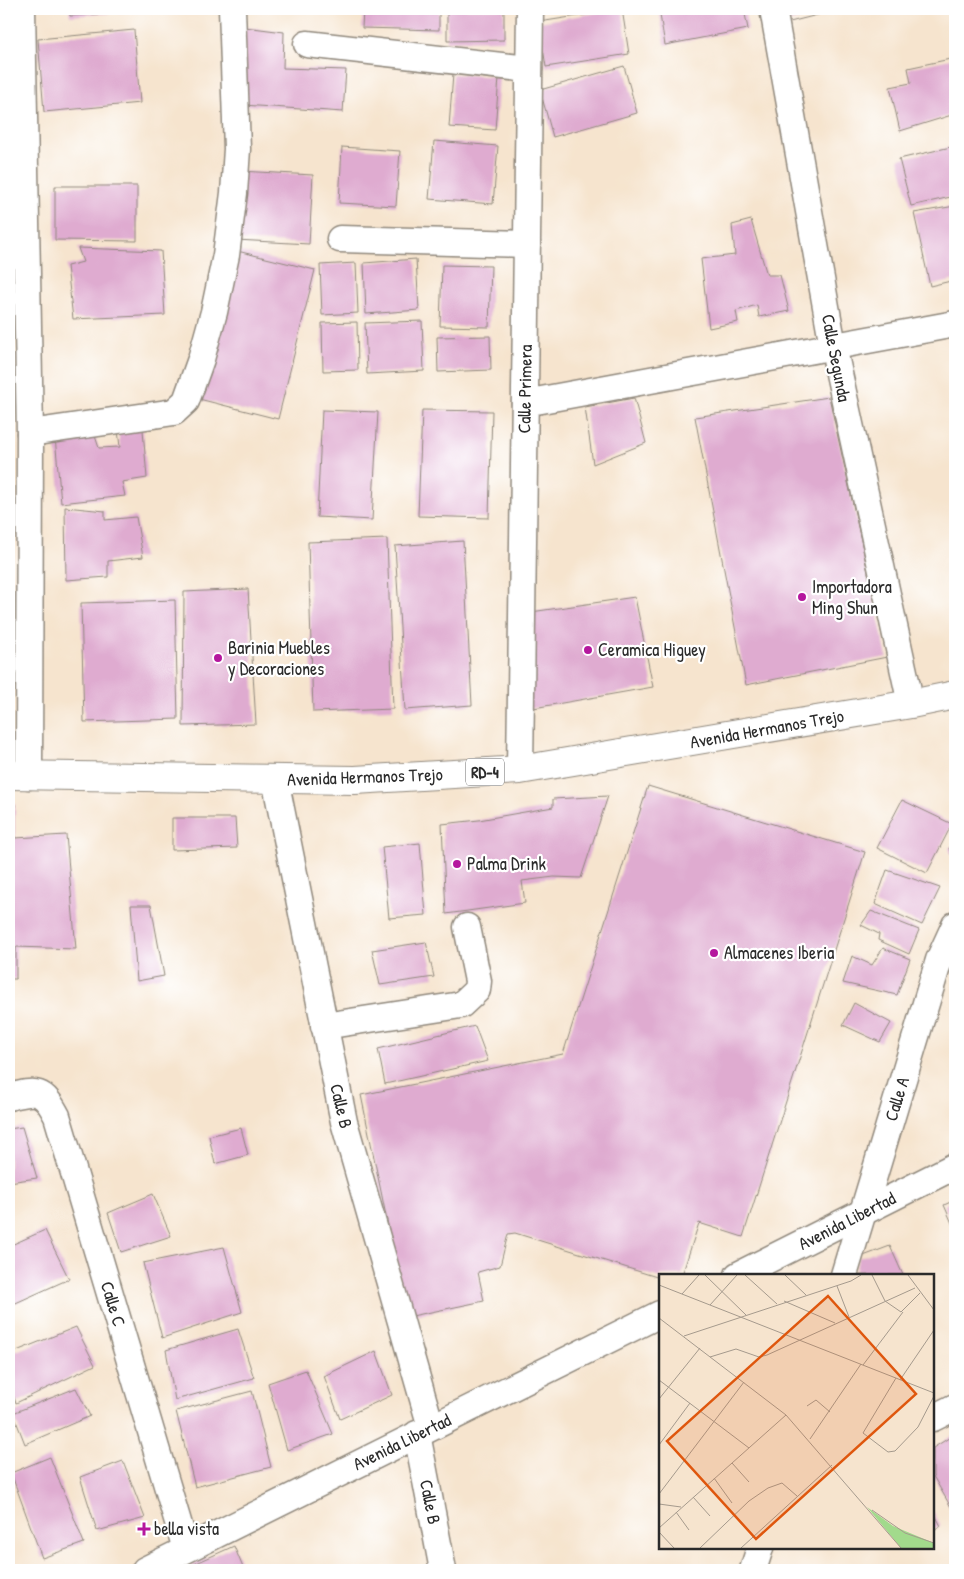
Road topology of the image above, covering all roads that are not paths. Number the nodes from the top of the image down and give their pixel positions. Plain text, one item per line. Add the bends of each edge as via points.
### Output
1 (22, 9) edge
2 (232, 9) edge
3 (530, 9) edge
4 (772, 9) edge
5 (308, 44) dead end
6 (530, 69) junction
7 (340, 239) dead end
8 (527, 244) junction
9 (955, 324) edge
10 (833, 346) junction
11 (525, 404) junction
12 (30, 433) junction
13 (955, 695) edge
14 (910, 704) junction
15 (520, 770) junction
16 (19, 775) edge
17 (275, 779) junction
18 (955, 925) edge
19 (467, 927) dead end
20 (324, 1026) junction
21 (9, 1097) edge
22 (955, 1166) edge
23 (862, 1214) junction
24 (740, 1274) edge
25 (844, 1274) edge
26 (659, 1314) edge
27 (955, 1407) edge
28 (934, 1418) edge
29 (424, 1431) junction
30 (760, 1549) edge
31 (186, 1550) junction
32 (153, 1568) edge
33 (443, 1570) edge
34 (753, 1570) edge

1 - 12 street
2 - 12 street via 237,148 234,194 214,312 186,401 174,412
3 - 6 street, Calle Primera
4 - 10 street, Calle Segunda
5 - 6 street
6 - 8 street, Calle Primera
7 - 8 street
8 - 11 street, Calle Primera
9 - 10 street
10 - 11 street
10 - 14 street, Calle Segunda
11 - 15 street, Calle Primera
12 - 16 street
13 - 14 main road, Avenida Hermanos Trejo / RD-4
14 - 15 main road, Avenida Hermanos Trejo / RD-4
15 - 17 main road, Avenida Hermanos Trejo / RD-4 via 355,780
16 - 17 main road, Avenida Hermanos Trejo / RD-4
17 - 20 street, Calle B
18 - 23 street, Calle A via 939,960
19 - 20 street via 478,981 477,990 461,1005
20 - 29 street, Calle B via 344,1122
21 - 31 street, Calle C via 29,1092 41,1095 49,1101 57,1116
22 - 23 street, Avenida Libertad
23 - 24 street, Avenida Libertad
23 - 25 street, Calle A
26 - 29 street, Avenida Libertad
27 - 28 street
29 - 31 street, Avenida Libertad
29 - 33 street, Calle B
30 - 34 street
31 - 32 street, Avenida Libertad

